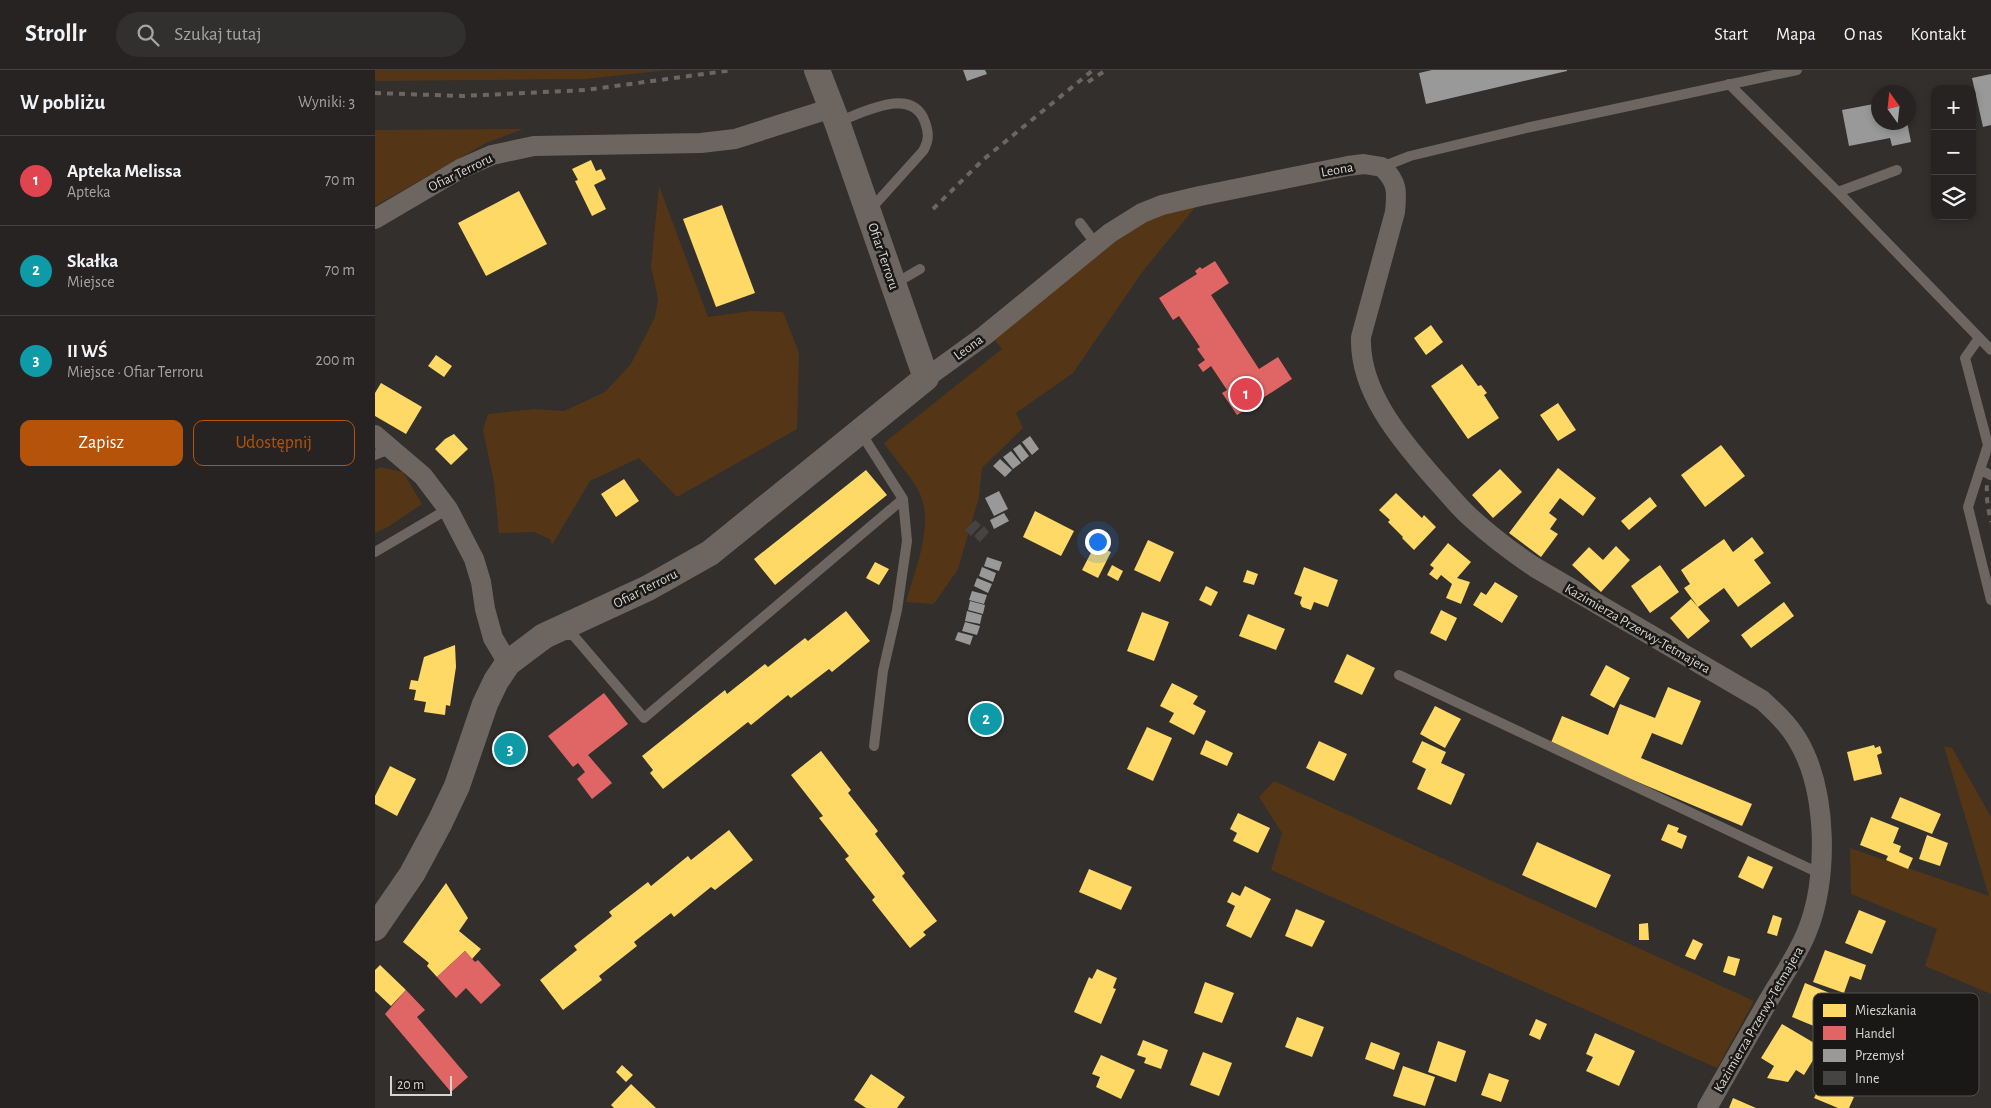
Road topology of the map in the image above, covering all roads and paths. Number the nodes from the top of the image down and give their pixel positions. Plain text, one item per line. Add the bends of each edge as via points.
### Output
1 (817, 70) edge
2 (1797, 70) edge
3 (1729, 84) junction
4 (835, 115) junction
5 (1382, 167) junction
6 (1897, 170) dead end
7 (1838, 192) junction
8 (868, 212) junction
9 (375, 219) edge
10 (1080, 223) dead end
11 (1096, 244) junction
12 (920, 269) dead end
13 (894, 284) junction
14 (1979, 338) junction
15 (1991, 350) edge
16 (926, 378) junction
17 (860, 432) junction
18 (375, 436) edge
19 (383, 451) edge
20 (1979, 470) junction
21 (1991, 475) edge
22 (903, 499) junction
23 (448, 509) junction
24 (375, 552) edge
25 (1991, 600) edge
26 (544, 636) junction
27 (508, 663) junction
28 (1399, 675) dead end
29 (874, 746) dead end
30 (1821, 874) junction
31 (375, 928) edge
32 (1707, 1108) edge

1 - 4 street
2 - 3 lane, Leona
3 - 5 lane, Leona via 1410,156
3 - 7 lane
4 - 8 street, Ofiar Terroru
4 - 8 lane via 898,102 919,110 928,131 926,145
4 - 9 street, Ofiar Terroru via 735,139 701,143 534,146 492,155
5 - 11 street, Leona via 1348,166 1162,205 1123,224
5 - 30 street, Kazimierza Przerwy-Tetmajera via 1394,181 1397,194 1395,212 1360,346 1371,386 1403,443 1457,504 1509,550 1763,700 1781,718 1797,739 1811,774 1823,835
6 - 7 lane
7 - 14 lane
8 - 13 street, Ofiar Terroru
10 - 11 lane
11 - 16 street, Leona via 984,336
12 - 13 lane
13 - 16 street, Ofiar Terroru
14 - 15 lane
14 - 20 lane via 1965,358 1988,445
16 - 17 street, Ofiar Terroru
17 - 22 lane
17 - 26 street, Ofiar Terroru via 701,558 648,588
18 - 19 street
19 - 23 street via 423,476
20 - 21 lane
20 - 25 lane via 1968,507
22 - 26 lane via 644,718 573,635
22 - 29 lane via 907,541 897,610 883,672
23 - 24 lane
23 - 27 street via 474,559 493,638
26 - 27 street, Ofiar Terroru
27 - 31 street, Ofiar Terroru via 485,704 457,786 440,822 412,874
28 - 30 lane
30 - 32 street, Kazimierza Przerwy-Tetmajera via 1806,934

